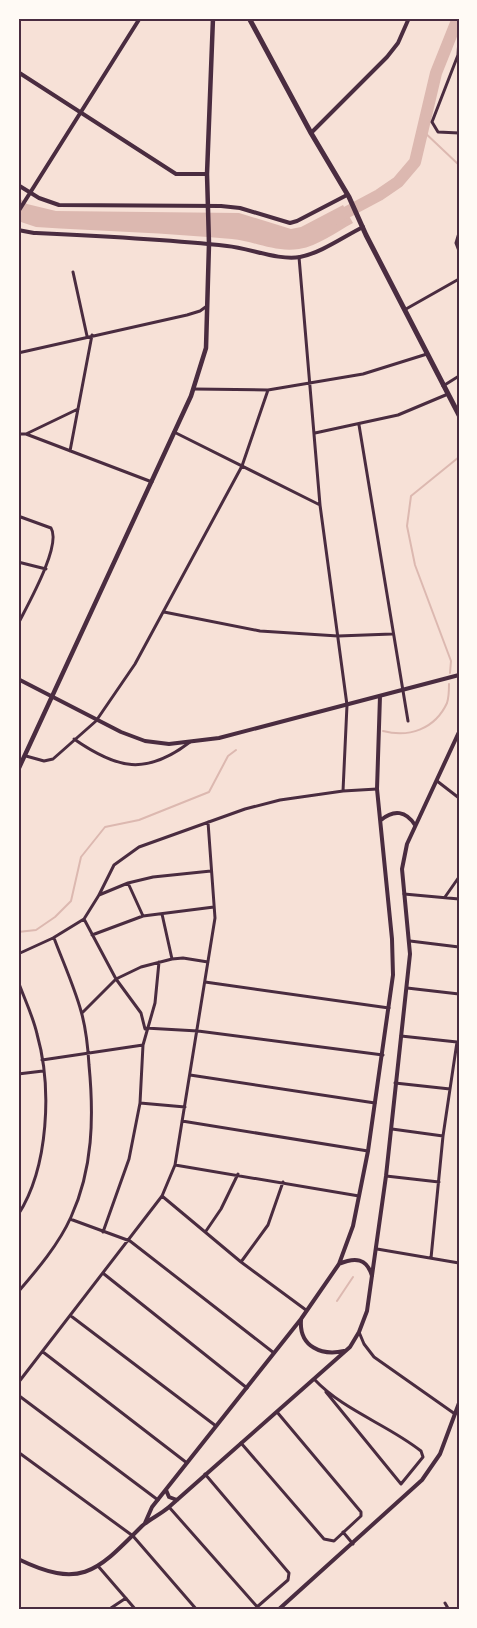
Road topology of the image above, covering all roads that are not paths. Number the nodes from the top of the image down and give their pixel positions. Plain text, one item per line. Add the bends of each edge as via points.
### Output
1 (213, 18) edge
2 (249, 18) edge
3 (409, 18) edge
4 (140, 19) edge
5 (459, 39) edge
6 (18, 72) edge
7 (80, 114) junction
8 (459, 133) edge
9 (311, 134) junction
10 (207, 174) junction
11 (18, 186) edge
12 (30, 194) junction
13 (349, 197) junction
14 (209, 209) junction
15 (18, 212) edge
16 (363, 227) junction
17 (18, 230) edge
18 (459, 233) edge
19 (209, 242) junction
20 (459, 251) edge
21 (299, 257) junction
22 (73, 272) dead end
23 (459, 279) edge
24 (207, 306) junction
25 (404, 310) junction
26 (93, 335) junction
27 (87, 336) junction
28 (18, 353) edge
29 (427, 354) junction
30 (459, 376) edge
31 (310, 383) junction
32 (443, 386) junction
33 (194, 389) junction
34 (268, 390) junction
35 (448, 394) junction
36 (78, 409) junction
37 (459, 415) edge
38 (358, 425) junction
39 (174, 432) junction
40 (314, 433) junction
41 (18, 434) edge
42 (26, 434) junction
43 (70, 451) junction
44 (242, 466) junction
45 (152, 482) junction
46 (320, 505) junction
47 (18, 516) edge
48 (18, 562) edge
49 (46, 570) junction
50 (164, 612) junction
51 (18, 624) edge
52 (392, 634) junction
53 (338, 636) junction
54 (459, 675) edge
55 (18, 679) edge
56 (402, 690) junction
57 (380, 696) junction
58 (53, 697) junction
59 (347, 705) junction
60 (96, 721) junction
61 (408, 721) dead end
62 (459, 732) edge
63 (74, 739) junction
64 (190, 742) junction
65 (25, 756) junction
66 (18, 770) edge
67 (437, 781) junction
68 (378, 789) junction
69 (343, 791) junction
70 (459, 798) edge
71 (380, 809) junction
72 (389, 814) junction
73 (381, 820) junction
74 (208, 822) junction
75 (415, 825) junction
76 (211, 871) junction
77 (459, 877) edge
78 (128, 883) junction
79 (404, 894) junction
80 (99, 895) junction
81 (445, 897) junction
82 (459, 899) edge
83 (214, 907) junction
84 (162, 913) junction
85 (143, 916) junction
86 (84, 919) junction
87 (92, 934) junction
88 (53, 938) junction
89 (410, 941) junction
90 (459, 947) edge
91 (18, 954) edge
92 (172, 959) junction
93 (159, 962) junction
94 (207, 962) junction
95 (116, 979) junction
96 (18, 981) edge
97 (205, 982) junction
98 (407, 988) junction
99 (459, 994) edge
100 (389, 1008) junction
101 (82, 1014) junction
102 (146, 1028) junction
103 (198, 1031) junction
104 (401, 1036) junction
105 (458, 1042) edge
106 (143, 1045) junction
107 (88, 1054) junction
108 (383, 1055) junction
109 (42, 1060) junction
110 (43, 1071) junction
111 (18, 1074) edge
112 (190, 1075) junction
113 (395, 1083) junction
114 (450, 1089) junction
115 (140, 1103) junction
116 (376, 1103) junction
117 (185, 1107) junction
118 (183, 1121) junction
119 (391, 1128) junction
120 (443, 1136) junction
121 (368, 1151) junction
122 (175, 1165) junction
123 (238, 1174) junction
124 (386, 1176) junction
125 (283, 1182) junction
126 (439, 1182) junction
127 (162, 1196) junction
128 (359, 1196) junction
129 (18, 1215) edge
130 (70, 1219) junction
131 (206, 1231) junction
132 (104, 1232) junction
133 (130, 1241) junction
134 (377, 1249) junction
135 (431, 1257) junction
136 (241, 1262) junction
137 (459, 1263) edge
138 (339, 1264) junction
139 (104, 1274) junction
140 (373, 1280) junction
141 (18, 1292) edge
142 (306, 1310) junction
143 (71, 1316) junction
144 (301, 1319) junction
145 (359, 1332) junction
146 (345, 1351) junction
147 (43, 1352) junction
148 (274, 1353) junction
149 (314, 1379) junction
150 (18, 1383) edge
151 (247, 1388) junction
152 (326, 1392) junction
153 (18, 1395) edge
154 (459, 1403) edge
155 (277, 1412) junction
156 (455, 1414) junction
157 (216, 1426) junction
158 (241, 1443) junction
159 (18, 1452) edge
160 (187, 1463) junction
161 (205, 1474) junction
162 (166, 1490) junction
163 (158, 1500) junction
164 (177, 1500) junction
165 (169, 1507) junction
166 (144, 1524) junction
167 (343, 1532) junction
168 (132, 1536) junction
169 (353, 1544) junction
170 (18, 1559) edge
171 (98, 1566) junction
172 (126, 1598) junction
173 (445, 1603) dead end
174 (259, 1608) edge
175 (108, 1610) edge
176 (136, 1610) edge
177 (197, 1610) edge
178 (278, 1610) edge
179 (449, 1610) edge

1 - 10 main road
2 - 9 main road
3 - 9 street via 387,57
4 - 7 street
5 - 8 street via 459,52 432,122 438,132
6 - 7 street
7 - 10 street via 176,174
7 - 12 street
9 - 13 main road
10 - 14 main road
11 - 12 street
12 - 14 street via 59,205
12 - 15 street
13 - 14 street via 290,223 240,208
13 - 16 main road
14 - 19 main road
16 - 21 street
16 - 25 main road
17 - 19 street
18 - 20 street
19 - 21 street
19 - 24 main road
21 - 31 street
22 - 27 street
23 - 25 street
24 - 26 street via 187,315
24 - 33 main road via 206,348
25 - 29 main road
26 - 27 street
26 - 36 street
27 - 28 street
29 - 31 street via 363,374
29 - 32 main road
30 - 32 street
31 - 34 street
31 - 40 street
32 - 35 main road
33 - 34 street
33 - 39 main road
34 - 44 street
35 - 37 main road
35 - 38 street via 398,416
36 - 42 street
36 - 43 street
38 - 40 street
38 - 52 street
39 - 44 street
39 - 45 main road
40 - 46 street
41 - 42 street
42 - 43 street
43 - 45 street
44 - 46 street
44 - 50 street
45 - 58 main road
46 - 53 street
47 - 49 street via 53,531
48 - 49 street
49 - 51 street
50 - 53 street via 260,631
50 - 60 street
52 - 53 street
52 - 56 street
53 - 59 street
54 - 56 street
55 - 58 street
56 - 57 street
56 - 61 street
57 - 59 street
57 - 68 street
58 - 60 street
58 - 65 main road
59 - 64 street
59 - 69 street
60 - 63 street
60 - 64 street via 145,741
62 - 67 street
63 - 64 street via 97,755 124,765 161,760
63 - 65 street via 53,759
65 - 66 main road
67 - 70 street
67 - 75 street
68 - 69 street
68 - 71 street
69 - 74 street via 280,800
71 - 72 street
71 - 73 street
72 - 73 street
72 - 75 street via 402,813
73 - 100 street via 392,939
74 - 76 street
74 - 80 street via 139,847 122,858
75 - 79 street via 402,869
76 - 78 street
76 - 83 street
77 - 81 street
78 - 80 street
78 - 85 street
79 - 81 street
79 - 89 street
80 - 86 street
81 - 82 street
83 - 84 street
83 - 94 street
84 - 85 street
84 - 92 street
85 - 87 street
86 - 87 street
86 - 88 street
87 - 95 street
88 - 91 street
88 - 101 street
89 - 90 street
89 - 98 street
92 - 93 street
92 - 94 street
93 - 95 street
93 - 102 street via 155,1003
94 - 97 street
95 - 101 street
95 - 102 street via 141,1013
96 - 109 street via 37,1033
97 - 100 street
97 - 103 street
98 - 99 street
98 - 104 street
100 - 108 street
101 - 107 street
102 - 103 street
102 - 106 street
103 - 108 street
103 - 112 street
104 - 105 street
104 - 113 street
105 - 114 street
106 - 107 street
106 - 115 street
107 - 109 street
107 - 130 street via 93,1101 90,1155
108 - 116 street
109 - 110 street
110 - 111 street
110 - 129 street via 43,1130 38,1168
112 - 116 street
112 - 117 street
113 - 114 street
113 - 119 street
114 - 120 street
115 - 117 street
115 - 132 street via 129,1159
116 - 121 street
117 - 118 street
118 - 121 street
118 - 122 street
119 - 120 street
119 - 124 street
120 - 126 street
121 - 128 street
122 - 123 street
122 - 127 street
123 - 125 street
123 - 131 street
124 - 126 street
124 - 134 street
125 - 128 street
125 - 136 street via 268,1225
126 - 135 street
127 - 131 street
127 - 133 street
128 - 138 street
130 - 132 street
130 - 141 street
131 - 136 street
132 - 133 street
133 - 139 street
133 - 148 street
134 - 135 street
134 - 140 street
135 - 137 street
136 - 142 street
138 - 140 street via 350,1260 363,1262
138 - 142 street
139 - 143 street
139 - 151 street
140 - 145 street
142 - 144 street
143 - 147 street
143 - 157 street
144 - 146 street via 301,1330 309,1344 321,1352
144 - 148 street
145 - 146 street
145 - 156 street via 374,1357
146 - 149 street
147 - 150 street
147 - 160 street
148 - 151 street
149 - 152 street
149 - 155 street
151 - 157 street
152 - 152 street via 365,1439 401,1484 423,1457 421,1451
153 - 163 street
154 - 156 street
155 - 158 street
155 - 167 street via 361,1512
156 - 169 street via 445,1445 430,1471
157 - 160 street
158 - 161 street
158 - 167 street via 324,1539 334,1541
159 - 168 street
160 - 162 street
161 - 164 street
161 - 174 street via 289,1573 288,1580
162 - 163 street
162 - 164 street via 169,1497
163 - 166 street
164 - 165 street
165 - 166 street
165 - 174 street
166 - 168 street
167 - 169 street
168 - 171 street
168 - 177 street
169 - 178 street
170 - 171 street via 63,1575
171 - 172 street
172 - 175 street
172 - 176 street
173 - 179 street

